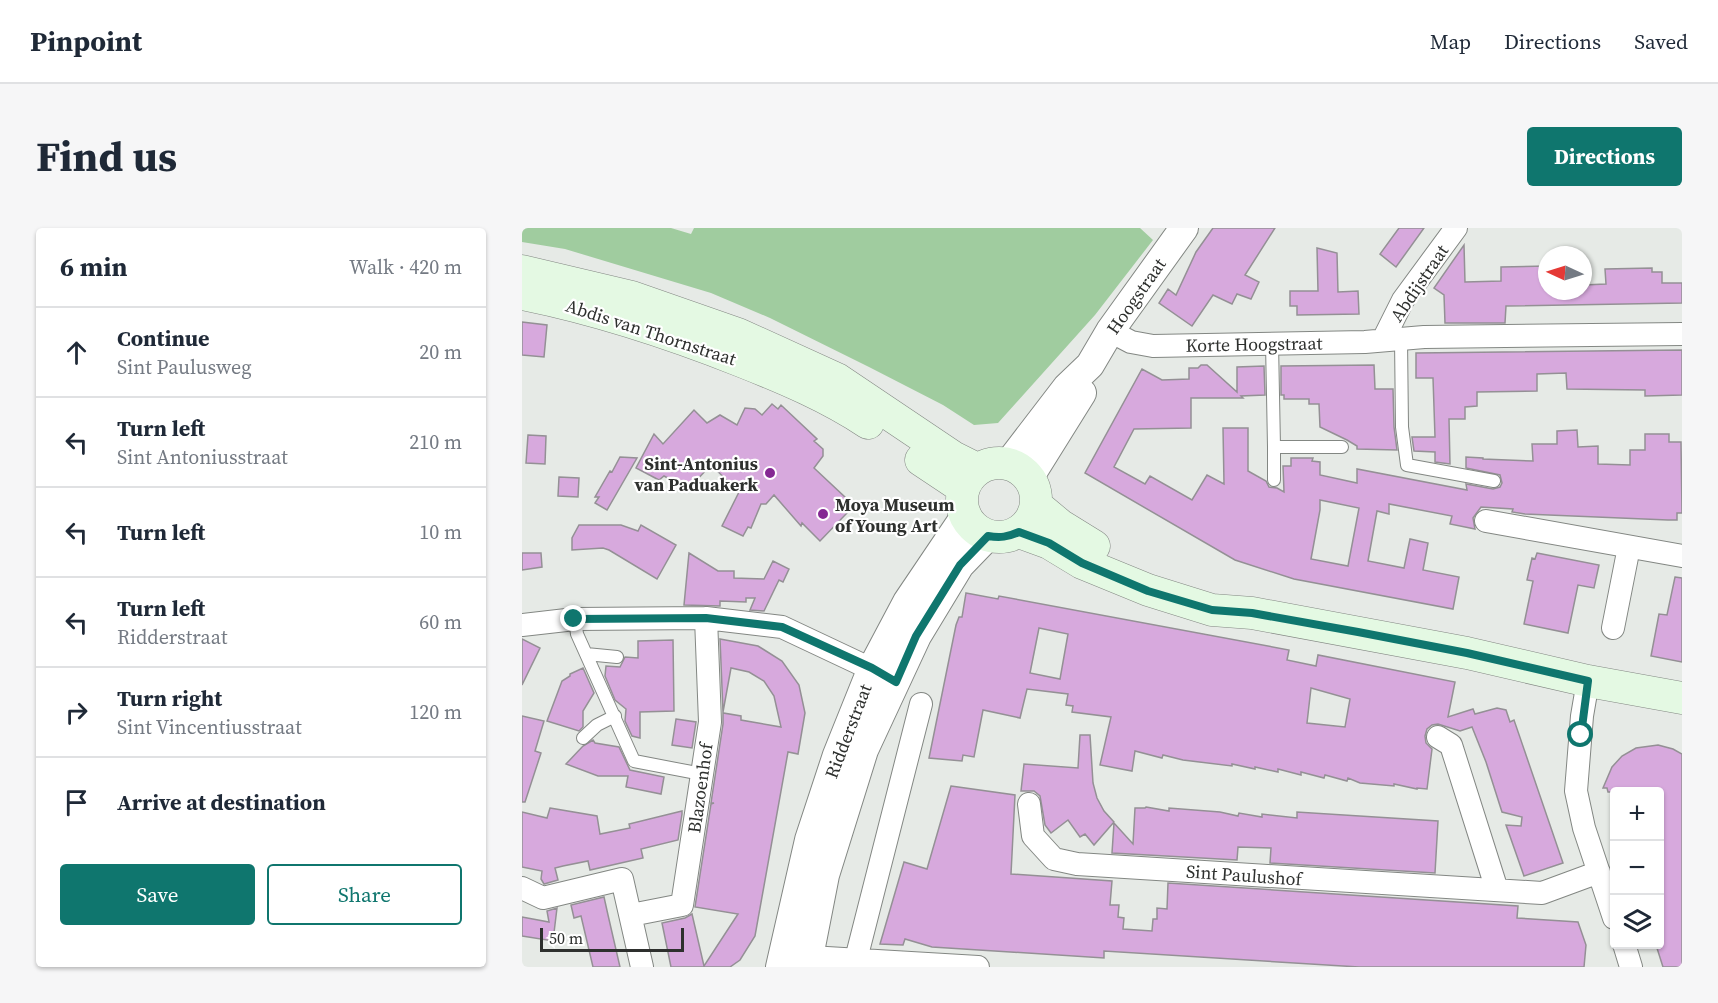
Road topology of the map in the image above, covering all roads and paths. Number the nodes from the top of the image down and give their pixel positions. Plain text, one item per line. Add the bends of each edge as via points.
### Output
1 (1184, 228) edge
2 (1456, 228) edge
3 (522, 271) edge
4 (522, 294) edge
5 (1110, 332) junction
6 (1682, 334) edge
7 (1392, 339) junction
8 (1272, 343) junction
9 (1274, 447) junction
10 (1342, 447) dead end
11 (1274, 480) dead end
12 (1494, 481) dead end
13 (1024, 482) junction
14 (973, 502) junction
15 (1486, 521) dead end
16 (1019, 532) junction
17 (1629, 547) junction
18 (1682, 556) edge
19 (1252, 613) junction
20 (706, 618) junction
21 (574, 619) junction
22 (522, 625) edge
23 (1613, 628) dead end
24 (586, 654) junction
25 (617, 657) dead end
26 (872, 668) junction
27 (1588, 681) junction
28 (896, 682) junction
29 (1682, 698) edge
30 (921, 704) dead end
31 (615, 716) junction
32 (1438, 737) dead end
33 (583, 738) dead end
34 (702, 774) junction
35 (1029, 804) dead end
36 (1599, 872) junction
37 (522, 888) edge
38 (1497, 890) junction
39 (1610, 906) edge
40 (631, 915) junction
41 (1625, 949) edge
42 (794, 962) edge
43 (856, 963) edge
44 (642, 967) edge
45 (978, 967) edge
46 (1631, 967) edge

1 - 5 street, Hoogstraat
2 - 7 street, Abdijstraat via 1403,300
3 - 14 main road, Abdis van Thornstraat via 632,297 738,334 837,379 942,450
4 - 14 main road, Abdis van Thornstraat via 563,302 685,339 775,374 855,414
5 - 8 street, Korte Hoogstraat via 1131,342 1153,346
5 - 13 street, Hoogstraat via 1090,364 1081,397
6 - 7 street, Korte Hoogstraat
7 - 8 street, Korte Hoogstraat
7 - 12 lane via 1407,465
8 - 9 lane
9 - 10 lane
9 - 11 lane
13 - 14 main road via 992,463
13 - 16 main road via 1034,516
13 - 19 main road via 1060,525 1116,558
14 - 16 main road via 998,538
14 - 26 street, Ridderstraat via 907,602
14 - 28 street, Ridderstraat via 960,565 916,636
15 - 17 street
16 - 19 main road via 1148,591 1212,610
17 - 18 street
17 - 23 street
19 - 27 main road via 1467,653
20 - 21 street
20 - 26 street via 782,627
20 - 34 street, Blazoenhof via 710,722
21 - 22 street
21 - 24 lane
24 - 25 lane
24 - 31 lane
26 - 28 street
26 - 42 street, Ridderstraat via 809,840
27 - 29 main road
27 - 36 street via 1576,791
28 - 42 street, Ridderstraat via 864,750
30 - 43 street
31 - 33 lane
31 - 34 lane via 634,761
32 - 38 street via 1451,745
34 - 40 street, Blazoenhof via 682,905
35 - 38 street, Sint Paulushof via 1033,836 1054,859 1077,864
36 - 38 street, Sint Paulushof via 1542,893
36 - 39 street
37 - 40 street via 543,898 622,879
40 - 44 street
41 - 46 street
42 - 43 street
43 - 45 street

